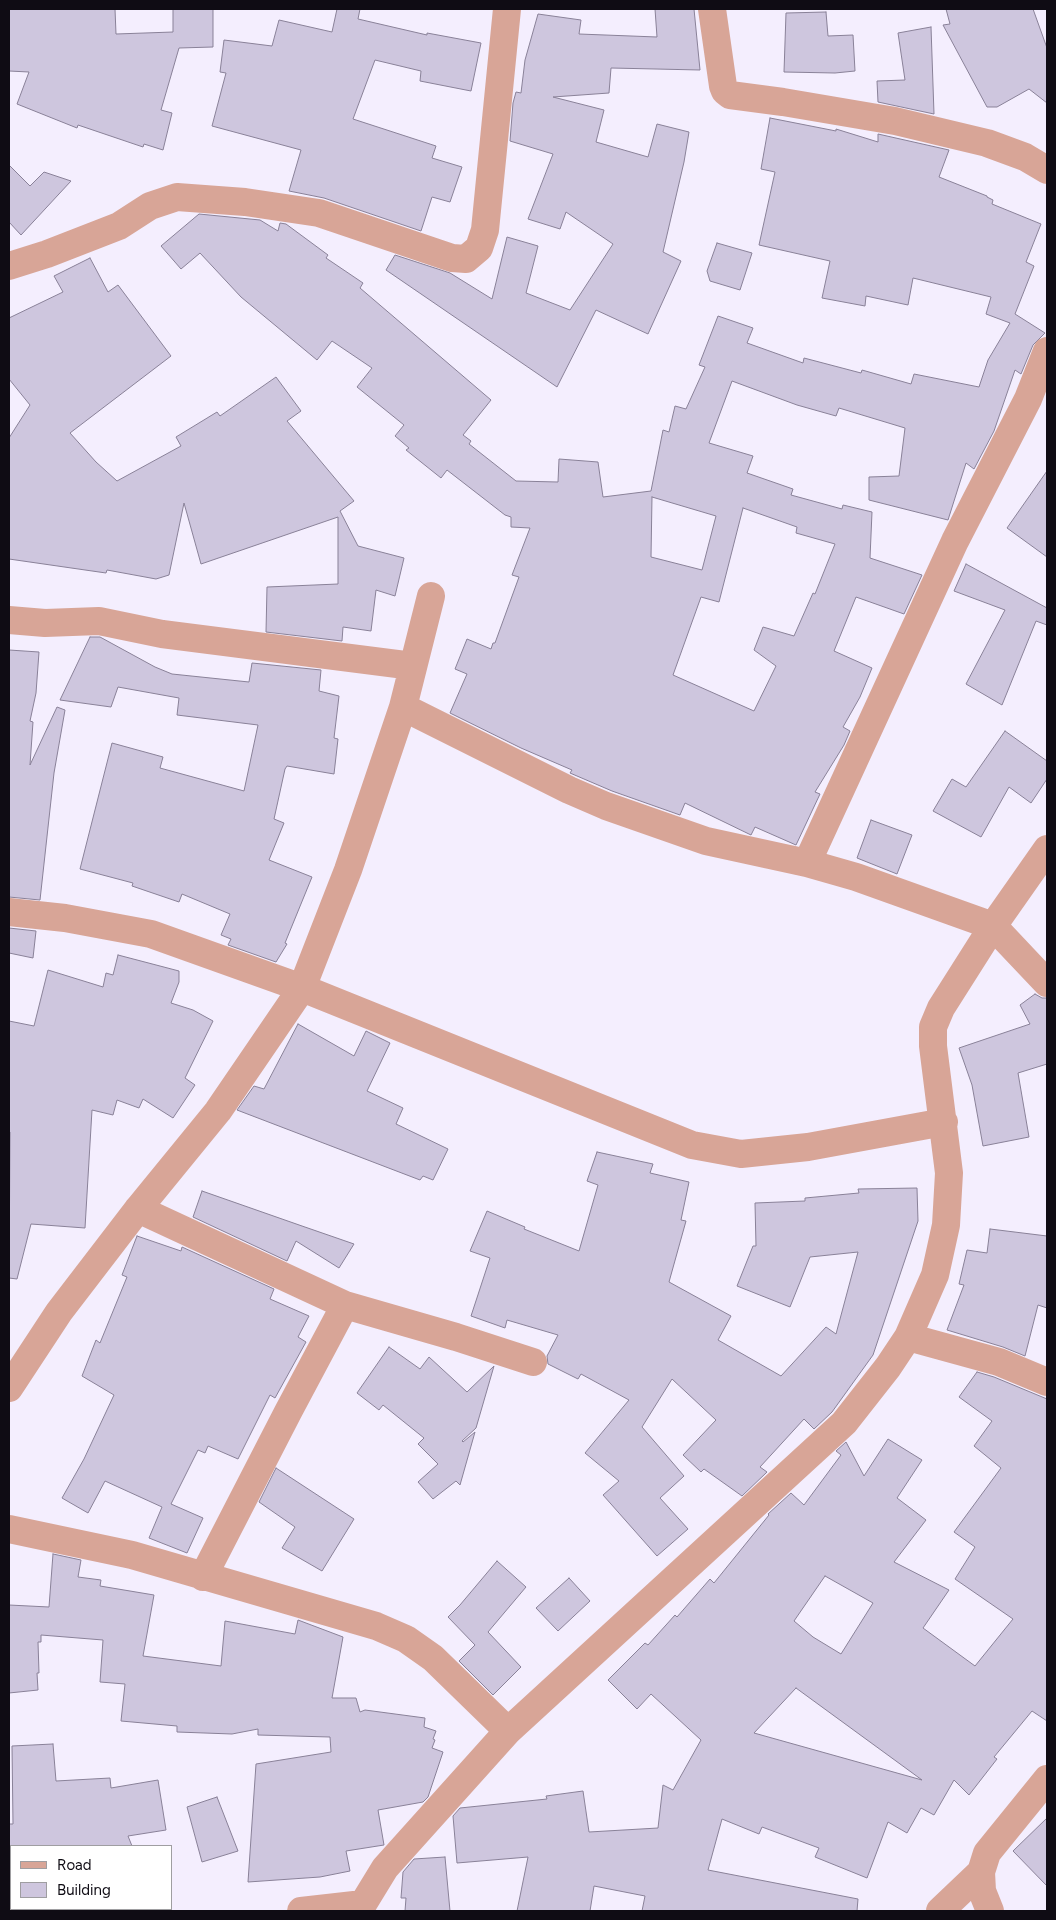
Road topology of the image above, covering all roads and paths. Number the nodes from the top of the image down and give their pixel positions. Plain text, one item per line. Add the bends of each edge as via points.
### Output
1 (508, 9) edge
2 (712, 9) edge
3 (1047, 170) edge
4 (9, 266) edge
5 (1047, 351) edge
6 (431, 596) dead end
7 (9, 620) edge
8 (413, 666) junction
9 (402, 707) junction
10 (1047, 849) edge
11 (807, 862) junction
12 (9, 912) edge
13 (993, 926) junction
14 (1047, 983) edge
15 (302, 988) junction
16 (944, 1122) junction
17 (138, 1209) junction
18 (345, 1306) junction
19 (908, 1337) junction
20 (534, 1362) dead end
21 (1047, 1382) edge
22 (9, 1388) edge
23 (9, 1529) edge
24 (203, 1577) junction
25 (508, 1731) junction
26 (1047, 1779) edge
27 (981, 1872) junction
28 (362, 1907) edge
29 (301, 1911) edge
30 (940, 1911) edge
31 (990, 1911) edge

1 - 4 street via 485,230 479,248 466,259 452,258 319,213 245,202 178,197 150,206 119,226
2 - 3 street via 723,86 730,95 904,124 986,143 1025,157
5 - 11 street via 1028,399 955,541
6 - 8 street
7 - 8 street via 45,623 99,621 162,634
8 - 9 street
9 - 11 street via 606,806 706,841
9 - 15 street via 348,870
10 - 13 street
11 - 13 street via 856,876
12 - 15 street via 65,918 151,934
13 - 14 street
13 - 16 street via 941,1008 933,1028
15 - 16 street via 692,1145 741,1154 808,1147
15 - 17 street via 218,1111
16 - 19 street via 949,1174 946,1225 935,1274
17 - 18 street
17 - 22 street via 59,1312
18 - 20 street
18 - 24 street
19 - 21 street via 999,1362
19 - 25 street via 844,1423
23 - 24 street via 132,1555
24 - 25 street via 376,1626 406,1639 433,1658
25 - 28 street via 385,1868
26 - 27 street via 987,1853
27 - 30 street
27 - 31 street via 982,1891
28 - 29 street

